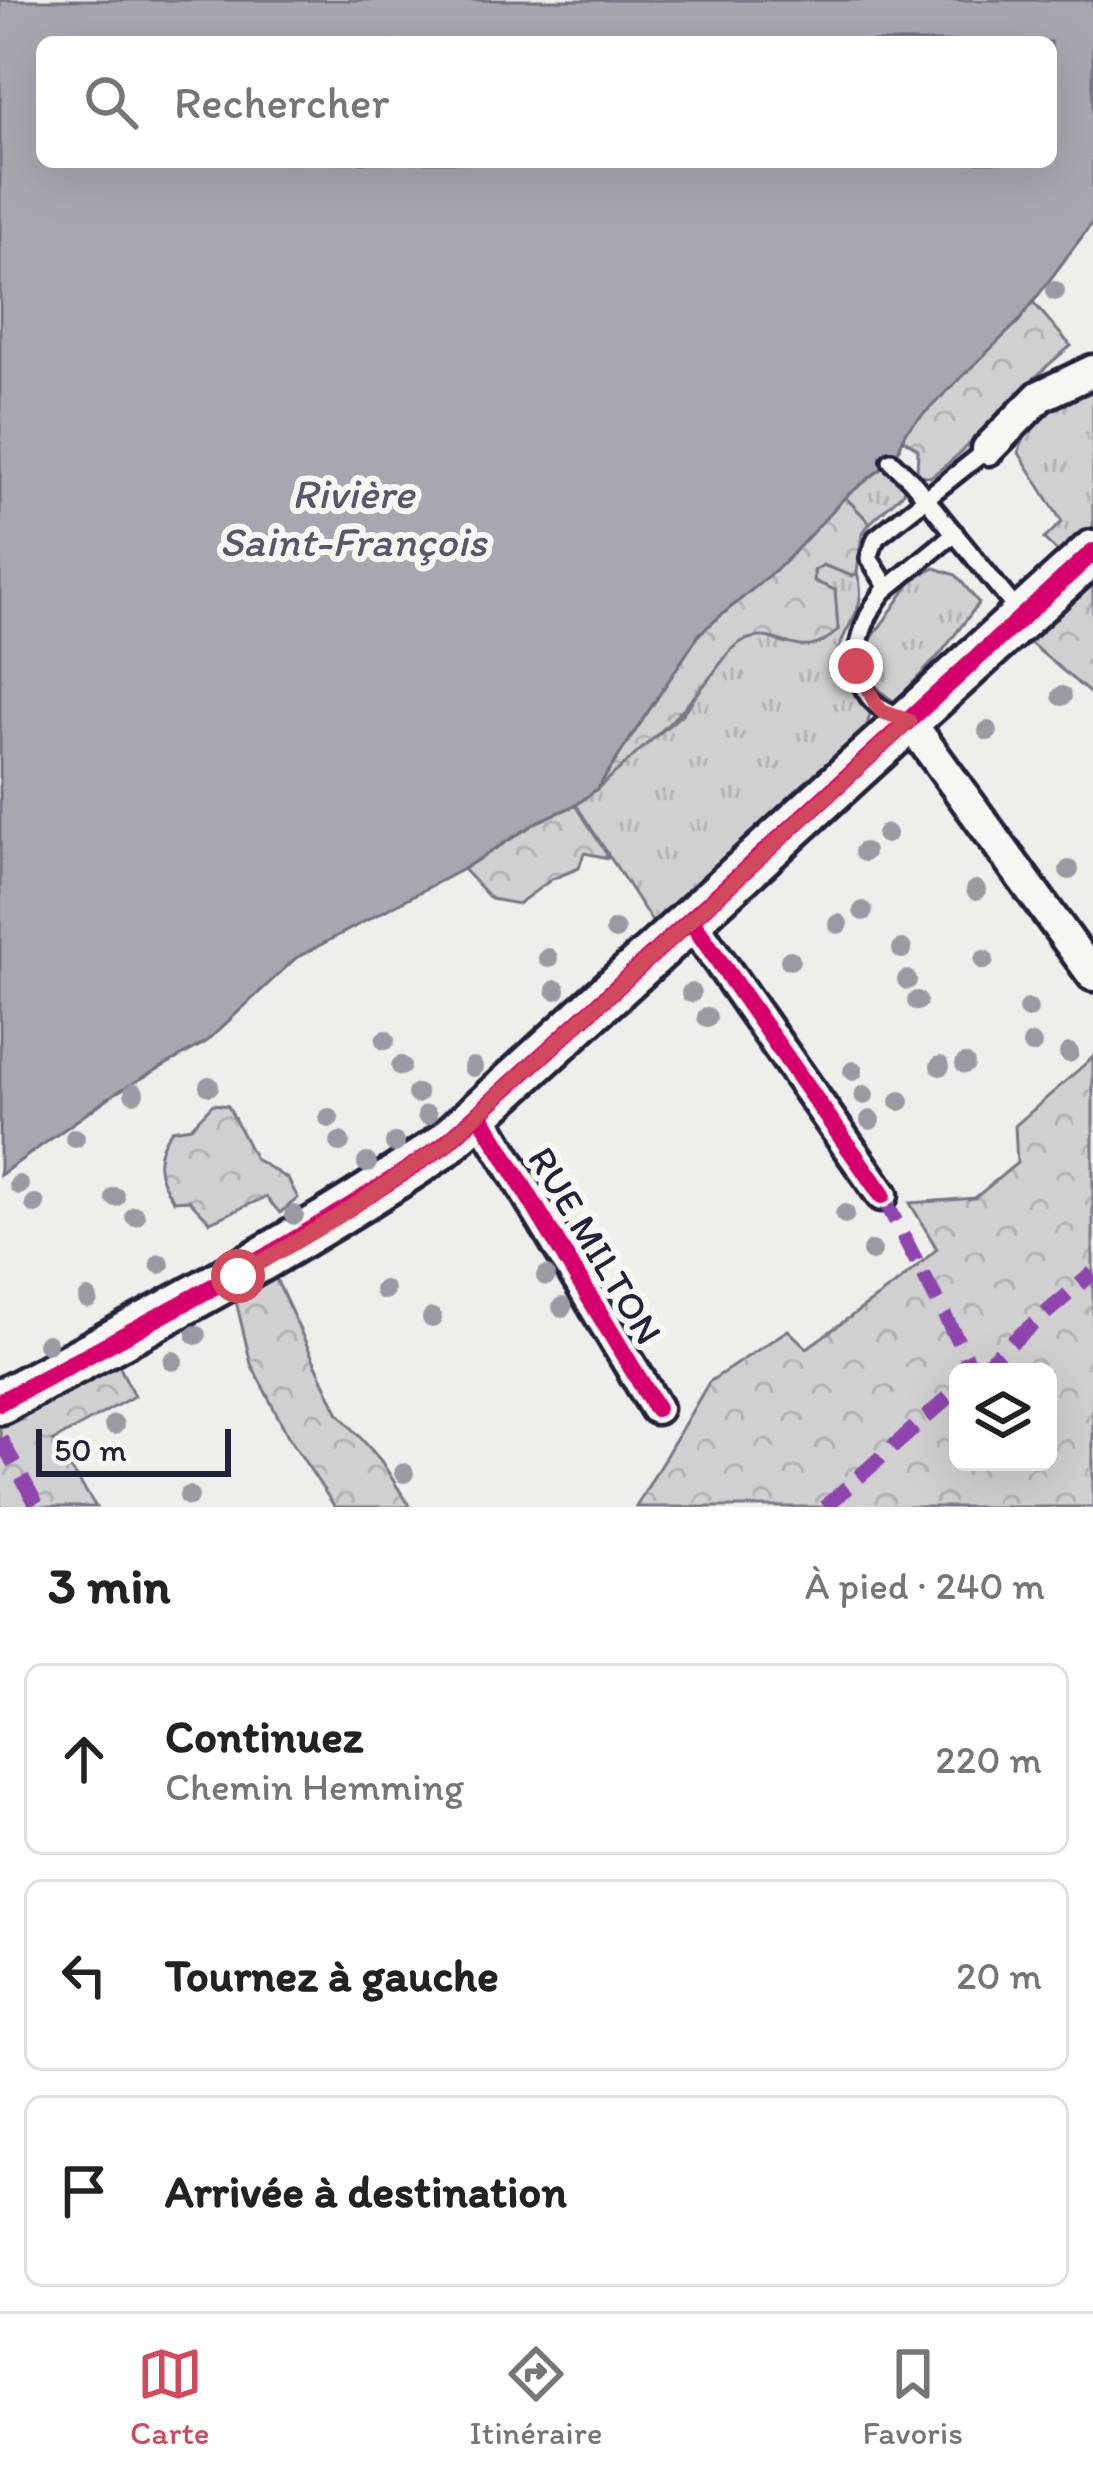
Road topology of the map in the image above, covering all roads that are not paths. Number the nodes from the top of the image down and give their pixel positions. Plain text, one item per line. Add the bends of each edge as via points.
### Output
1 (1093, 371) edge
2 (988, 449) joint
3 (891, 461) dead end
4 (927, 499) junction
5 (955, 533) junction
6 (1093, 552) edge
7 (888, 588) junction
8 (1022, 617) junction
9 (909, 721) junction
10 (691, 922) junction
11 (1093, 975) edge
12 (480, 1115) junction
13 (882, 1195) dead end
14 (0, 1402) edge
15 (656, 1408) dead end

1 - 2 street via 1040,396
2 - 4 lane
3 - 4 lane
4 - 5 lane
4 - 7 lane via 870,547 868,558
5 - 7 lane
5 - 8 lane
6 - 8 street
7 - 9 lane via 865,624 856,666 877,706
8 - 9 street
9 - 10 street
9 - 11 street
10 - 12 street
10 - 13 street
12 - 14 street via 339,1216
12 - 15 street, RUE MILTON

